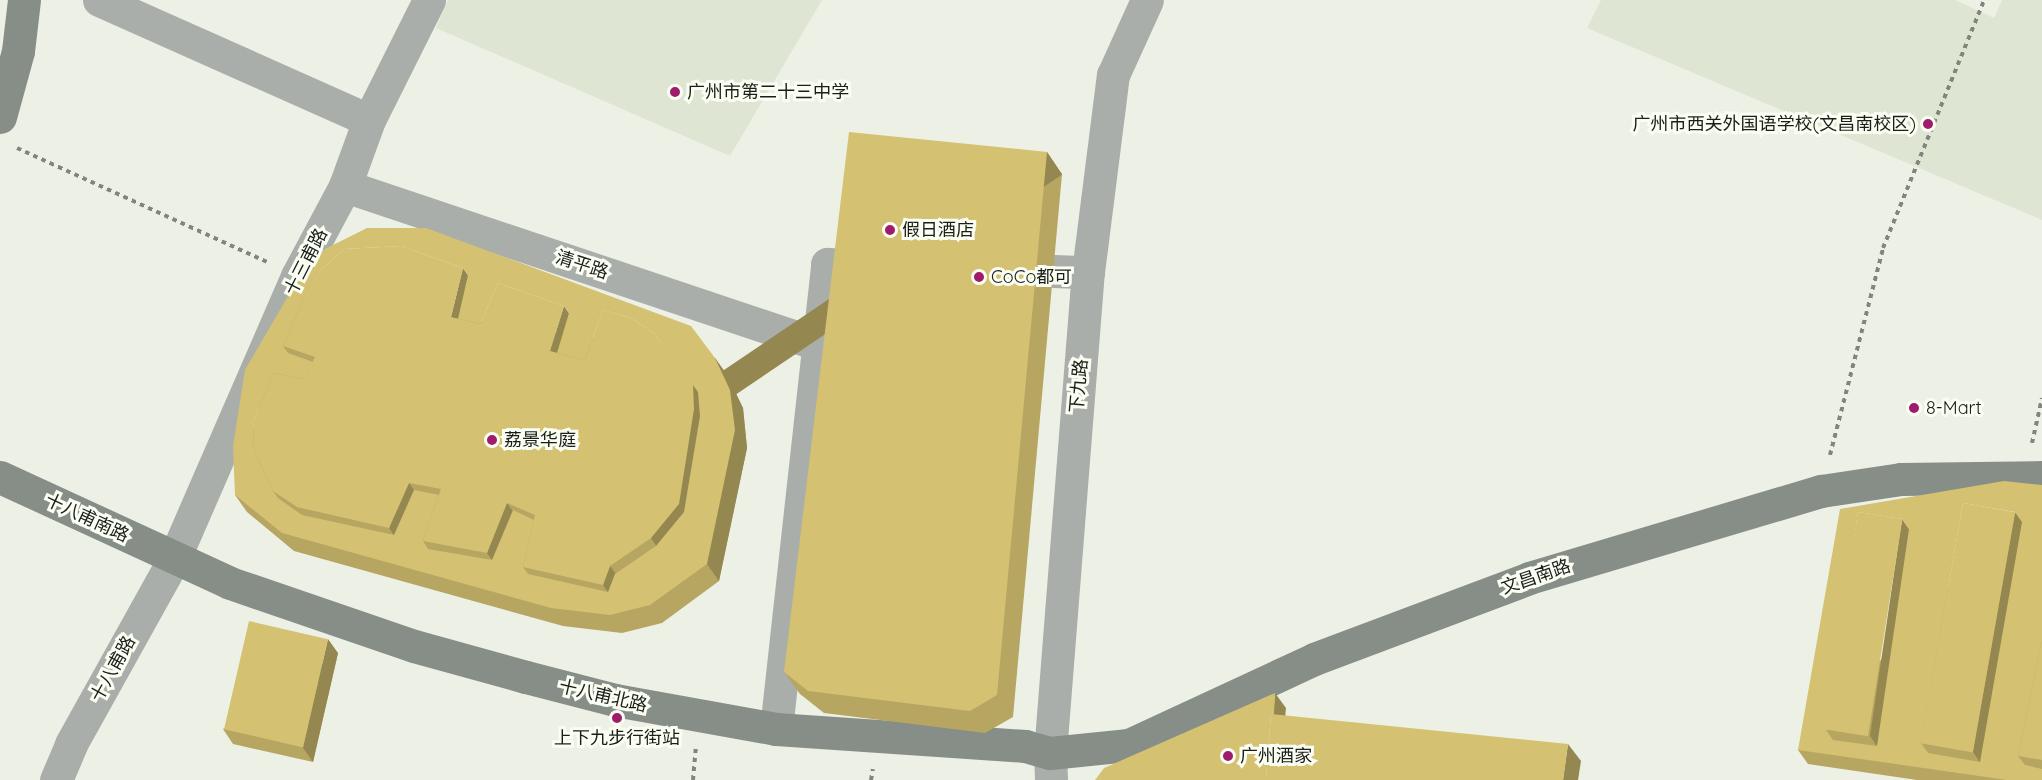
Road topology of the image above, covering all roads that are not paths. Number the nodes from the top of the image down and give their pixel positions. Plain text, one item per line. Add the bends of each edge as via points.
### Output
1 (24, 0) edge
2 (99, 0) edge
3 (429, 0) edge
4 (1147, 0) edge
5 (369, 120) junction
6 (5, 131) edge
7 (345, 186) junction
8 (840, 264) edge
9 (1053, 271) dead end
10 (1088, 272) junction
11 (818, 344) junction
12 (0, 477) edge
13 (2033, 477) edge
14 (174, 559) junction
15 (776, 729) junction
16 (1050, 766) edge
17 (56, 780) edge

1 - 6 street
2 - 5 street
3 - 5 street, 十三甫路
4 - 10 street, 下九路 via 1113,75
5 - 7 street, 十三甫路
7 - 11 street, 清平路
7 - 14 street, 十三甫路 via 297,276
8 - 11 street
9 - 10 street
10 - 16 street, 下九路
11 - 15 street
12 - 14 street, 十八甫南路
13 - 16 street, 文昌南路 via 1901,479 1821,491 1528,578 1314,659 1129,745
14 - 15 street, 十八甫北路 via 414,646 615,700
14 - 17 street, 十八甫路 via 71,744
15 - 16 street, 十八甫北路 via 1025,746

